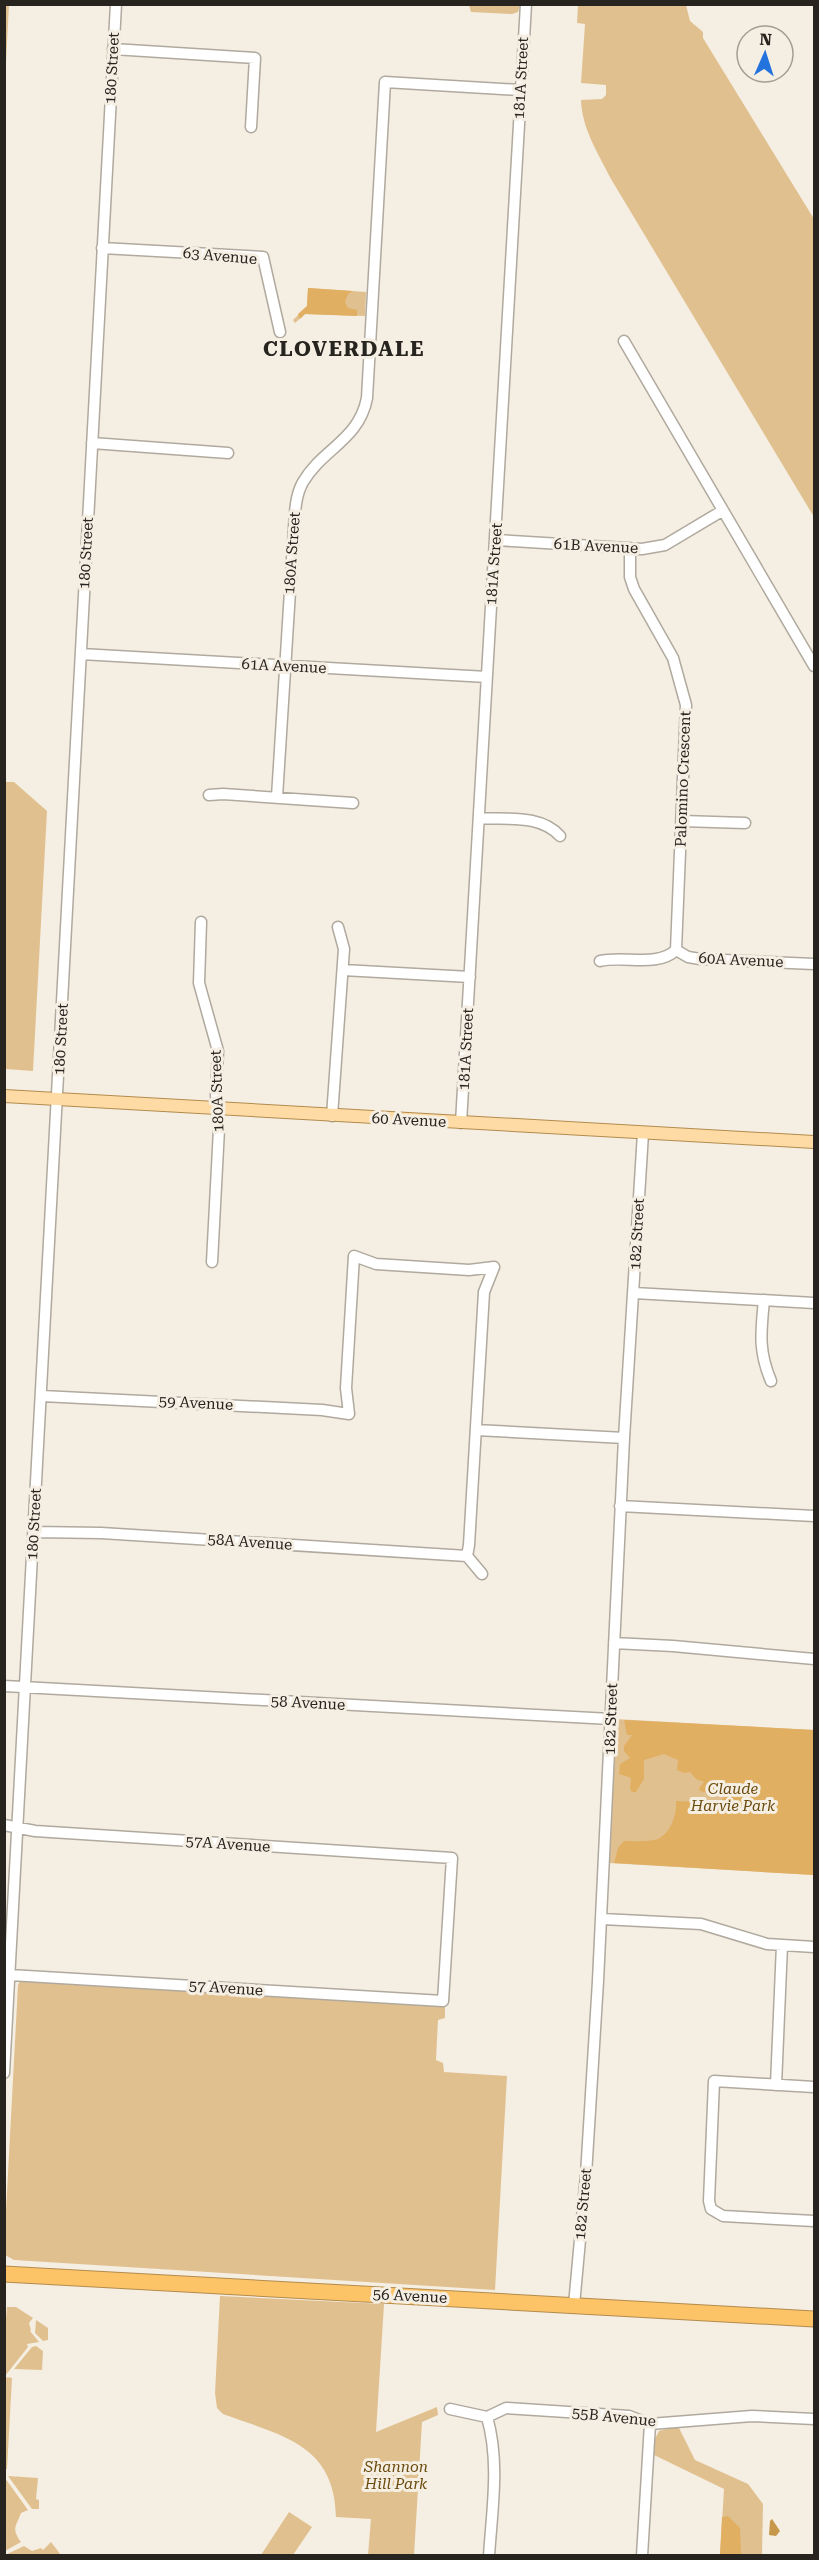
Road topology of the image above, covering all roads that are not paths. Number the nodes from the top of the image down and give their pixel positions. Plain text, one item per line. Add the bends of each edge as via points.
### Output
1 (116, 4) edge
2 (526, 4) edge
3 (113, 49) junction
4 (520, 90) junction
5 (251, 127) dead end
6 (102, 248) junction
7 (280, 332) dead end
8 (624, 341) dead end
9 (92, 443) junction
10 (228, 453) dead end
11 (722, 511) junction
12 (496, 540) junction
13 (630, 548) junction
14 (81, 654) junction
15 (285, 666) junction
16 (814, 666) edge
17 (487, 677) junction
18 (209, 795) dead end
19 (277, 797) junction
20 (353, 803) dead end
21 (480, 818) junction
22 (682, 821) junction
23 (745, 823) dead end
24 (560, 836) dead end
25 (201, 922) dead end
26 (338, 927) dead end
27 (676, 950) junction
28 (600, 961) dead end
29 (814, 964) edge
30 (343, 970) junction
31 (470, 976) junction
32 (4, 1096) edge
33 (58, 1099) junction
34 (218, 1109) junction
35 (332, 1116) junction
36 (461, 1123) junction
37 (643, 1133) junction
38 (814, 1142) edge
39 (212, 1262) dead end
40 (634, 1293) junction
41 (764, 1300) junction
42 (814, 1303) edge
43 (771, 1381) dead end
44 (42, 1396) junction
45 (476, 1430) junction
46 (624, 1438) junction
47 (620, 1506) junction
48 (814, 1516) edge
49 (34, 1532) junction
50 (467, 1556) junction
51 (482, 1574) dead end
52 (614, 1644) junction
53 (814, 1659) edge
54 (4, 1686) edge
55 (25, 1687) junction
56 (611, 1719) junction
57 (4, 1825) edge
58 (17, 1828) junction
59 (602, 1919) junction
60 (782, 1945) junction
61 (814, 1947) edge
62 (10, 1975) junction
63 (443, 2001) joint
64 (4, 2073) edge
65 (776, 2085) junction
66 (814, 2087) edge
67 (814, 2221) edge
68 (4, 2274) edge
69 (574, 2305) junction
70 (814, 2319) edge
71 (450, 2409) dead end
72 (487, 2417) junction
73 (814, 2419) edge
74 (650, 2424) junction
75 (489, 2556) edge
76 (642, 2556) edge

1 - 3 street, 180 Street
2 - 4 street, 181A Street
3 - 5 street via 255,58
3 - 6 street, 180 Street
4 - 12 street, 181A Street
4 - 15 street, 180A Street via 385,82 367,398 356,426 310,473 298,494
6 - 7 street, 63 Avenue via 263,257
6 - 9 street, 180 Street
8 - 11 street
9 - 10 street
9 - 14 street, 180 Street
11 - 13 street, 61B Avenue via 665,544
11 - 16 street
12 - 13 street, 61B Avenue
12 - 17 street, 181A Street
13 - 22 street, Palomino Crescent via 634,589 667,645 683,687 687,725
14 - 15 street, 61A Avenue
14 - 33 street, 180 Street
15 - 17 street, 61A Avenue
15 - 19 street, 180A Street
17 - 21 street, 181A Street
18 - 19 street
19 - 20 street
21 - 24 street via 540,821
21 - 31 street, 181A Street
22 - 23 street
22 - 27 street, Palomino Crescent
25 - 34 street, 180A Street via 199,983 218,1051
26 - 30 street via 344,941
27 - 28 street, 60A Avenue via 655,960
27 - 29 street, 60A Avenue via 700,959
30 - 31 street
30 - 35 street
31 - 36 street, 181A Street
32 - 33 main road, 60 Avenue
33 - 34 main road, 60 Avenue
33 - 44 street, 180 Street
34 - 35 main road, 60 Avenue
34 - 39 street, 180A Street
35 - 36 main road, 60 Avenue
36 - 37 main road, 60 Avenue
37 - 38 main road, 60 Avenue
37 - 40 street, 182 Street
40 - 41 street
40 - 46 street, 182 Street
41 - 42 street
41 - 43 street via 762,1360
44 - 45 street, 59 Avenue via 349,1414 346,1388 354,1256 376,1264 469,1270 494,1267 484,1292
44 - 49 street, 180 Street
45 - 46 street
45 - 50 street
46 - 47 street, 182 Street
47 - 48 street
47 - 52 street, 182 Street
49 - 50 street, 58A Avenue
49 - 55 street, 180 Street
50 - 51 street
52 - 53 street
52 - 56 street, 182 Street
54 - 55 street, 58 Avenue
55 - 56 street, 58 Avenue
55 - 58 street, 180 Street
56 - 59 street, 182 Street
57 - 58 street, 57A Avenue
58 - 62 street, 180 Street
58 - 63 street, 57A Avenue via 452,1858
59 - 60 street via 701,1924 753,1941
59 - 69 street, 182 Street
60 - 61 street
60 - 65 street
62 - 63 street, 57 Avenue
62 - 64 street, 180 Street
65 - 66 street
65 - 67 street via 714,2081 709,2201 714,2213 723,2216
68 - 69 highway, 56 Avenue
69 - 70 highway, 56 Avenue
71 - 72 street
72 - 74 street, 55B Avenue via 506,2408 629,2416
72 - 75 street via 495,2460
73 - 74 street, 55B Avenue via 752,2416
74 - 76 street

